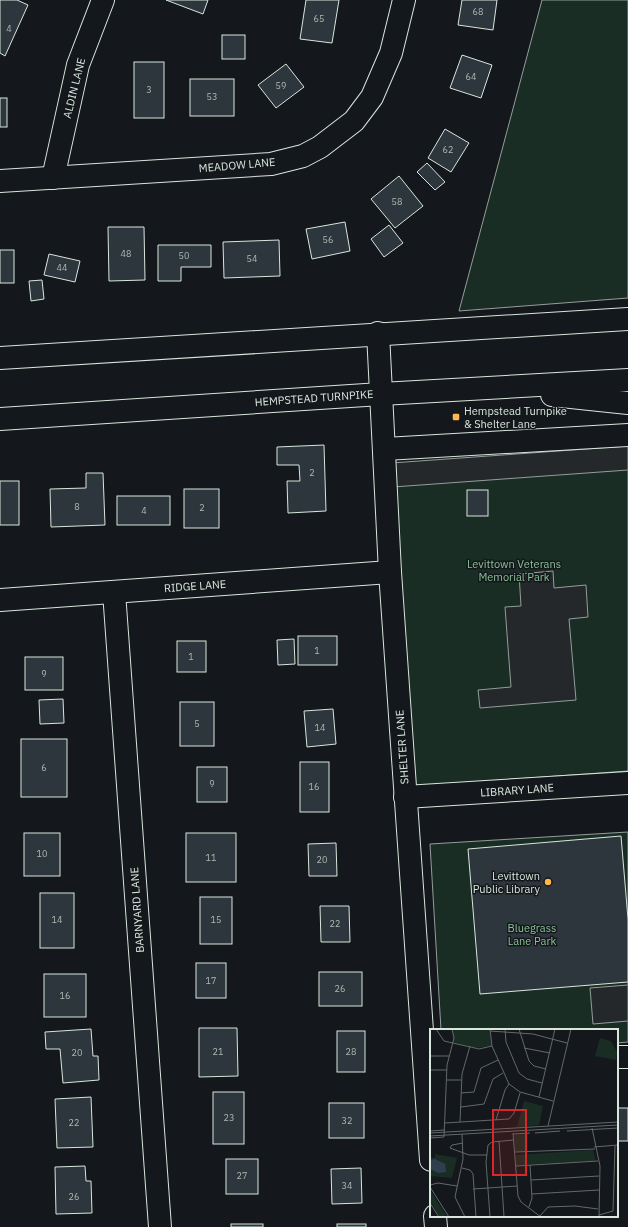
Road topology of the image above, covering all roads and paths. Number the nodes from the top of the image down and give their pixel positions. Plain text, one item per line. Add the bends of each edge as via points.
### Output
1 (103, 0) edge
2 (404, 0) edge
3 (53, 178) junction
4 (0, 181) edge
5 (628, 319) edge
6 (378, 333) junction
7 (0, 358) edge
8 (628, 380) edge
9 (490, 388) junction
10 (381, 394) junction
11 (628, 403) edge
12 (0, 419) edge
13 (628, 434) edge
14 (384, 449) junction
15 (390, 572) junction
16 (114, 592) junction
17 (0, 600) edge
18 (628, 782) edge
19 (405, 797) junction
20 (628, 1056) edge
21 (618, 1057) edge
22 (428, 1069) edge
23 (430, 1130) edge
24 (435, 1217) edge
25 (160, 1227) edge
26 (436, 1227) edge

1 - 3 street, ALDIN LANE via 78,65
2 - 3 street, MEADOW LANE via 391,53 372,97 354,121 309,153 271,164
3 - 4 street, MEADOW LANE
5 - 6 street
6 - 7 street
6 - 10 street, SHELTER LANE
8 - 9 street, HEMPSTEAD TURNPIKE
9 - 10 street, HEMPSTEAD TURNPIKE
9 - 11 street
10 - 12 street, HEMPSTEAD TURNPIKE
10 - 14 street, SHELTER LANE
13 - 14 street
14 - 15 street, SHELTER LANE
15 - 16 street, RIDGE LANE
15 - 19 street, SHELTER LANE
16 - 17 street, RIDGE LANE
16 - 25 street, BARNYARD LANE
18 - 19 street, LIBRARY LANE
19 - 22 street, SHELTER LANE
20 - 21 street
22 - 23 street, SHELTER LANE
24 - 26 street

